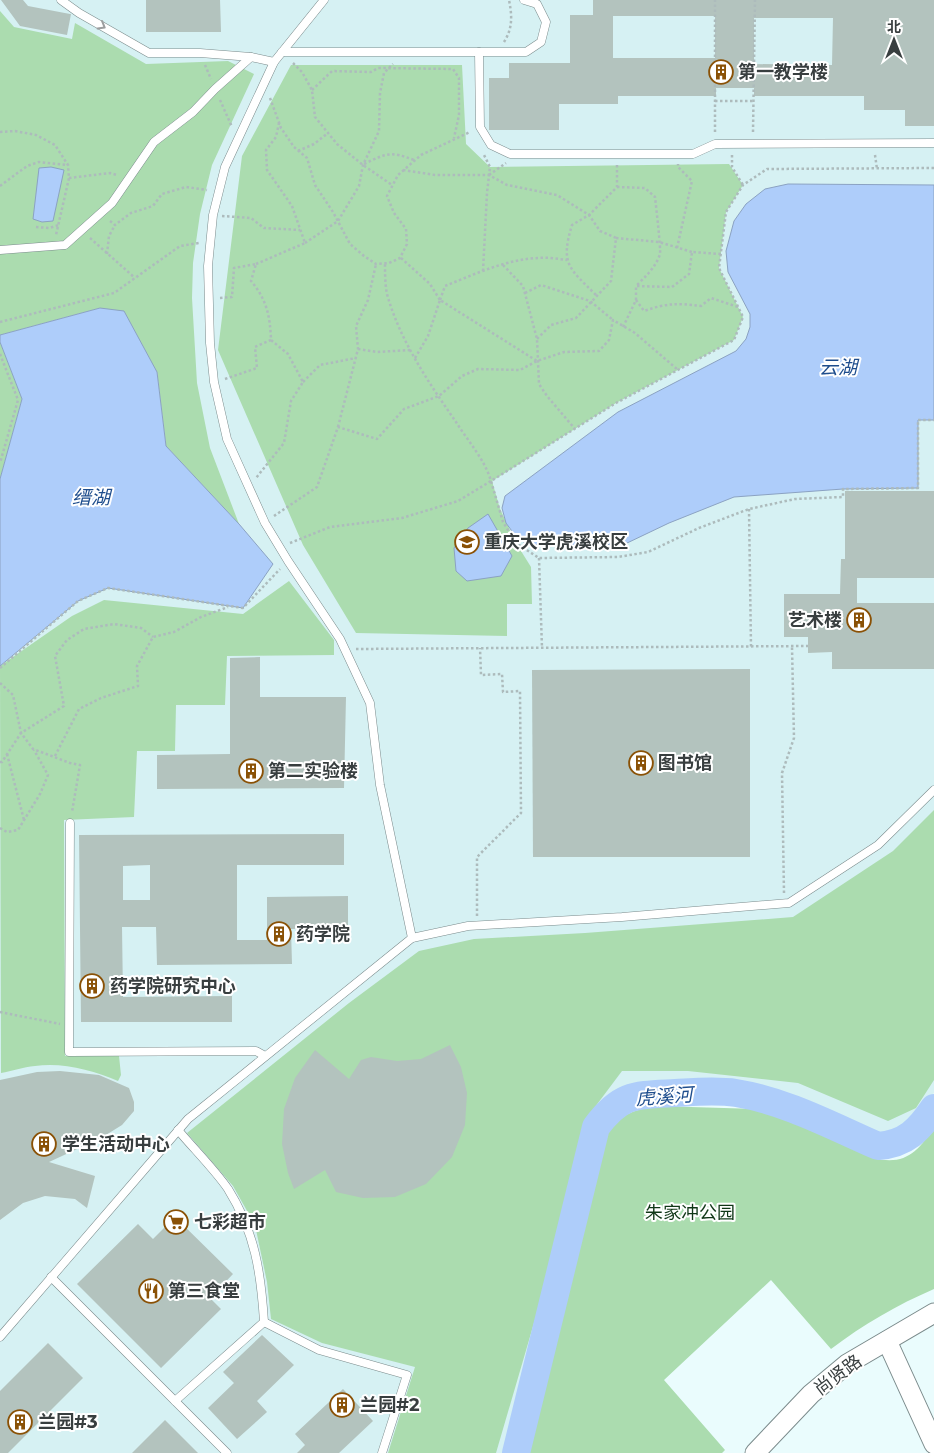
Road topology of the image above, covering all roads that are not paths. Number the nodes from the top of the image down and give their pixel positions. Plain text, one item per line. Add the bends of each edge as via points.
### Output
1 (61, 0) edge
2 (324, 0) edge
3 (524, 0) edge
4 (282, 52) junction
5 (479, 52) junction
6 (251, 57) junction
7 (274, 62) junction
8 (934, 143) edge
9 (0, 250) edge
10 (934, 790) edge
11 (70, 823) road end
12 (412, 938) junction
13 (265, 1056) junction
14 (178, 1130) junction
15 (51, 1277) junction
16 (934, 1313) edge
17 (264, 1322) junction
18 (0, 1337) edge
19 (887, 1341) junction
20 (175, 1401) junction
21 (934, 1444) edge
22 (227, 1453) edge
23 (382, 1453) edge
24 (755, 1453) edge

1 -> 6 lane via 149,53 200,52
2 - 4 lane
3 - 5 lane via 537,4 546,22 541,42 526,52
4 - 5 lane
4 - 7 lane
5 - 8 lane via 480,128 491,145 510,154 693,154 715,144
6 - 7 lane
6 - 9 lane via 193,112 154,142 112,203 65,245
7 - 12 lane via 225,168 213,215 208,299 214,382 227,439 265,523 340,639 370,704 380,785
10 - 12 lane via 878,845 789,903 477,925
11 - 13 lane via 69,1052 256,1051
12 - 13 lane
13 - 14 lane
14 - 15 lane
14 - 17 lane via 227,1188 249,1228 261,1280
15 - 18 lane
15 - 20 lane
16 - 19 street, 尚贤路
17 - 20 lane
17 - 23 lane via 319,1350 407,1375
19 - 21 street
19 - 24 street, 尚贤路 via 848,1364 811,1394
20 - 22 lane

